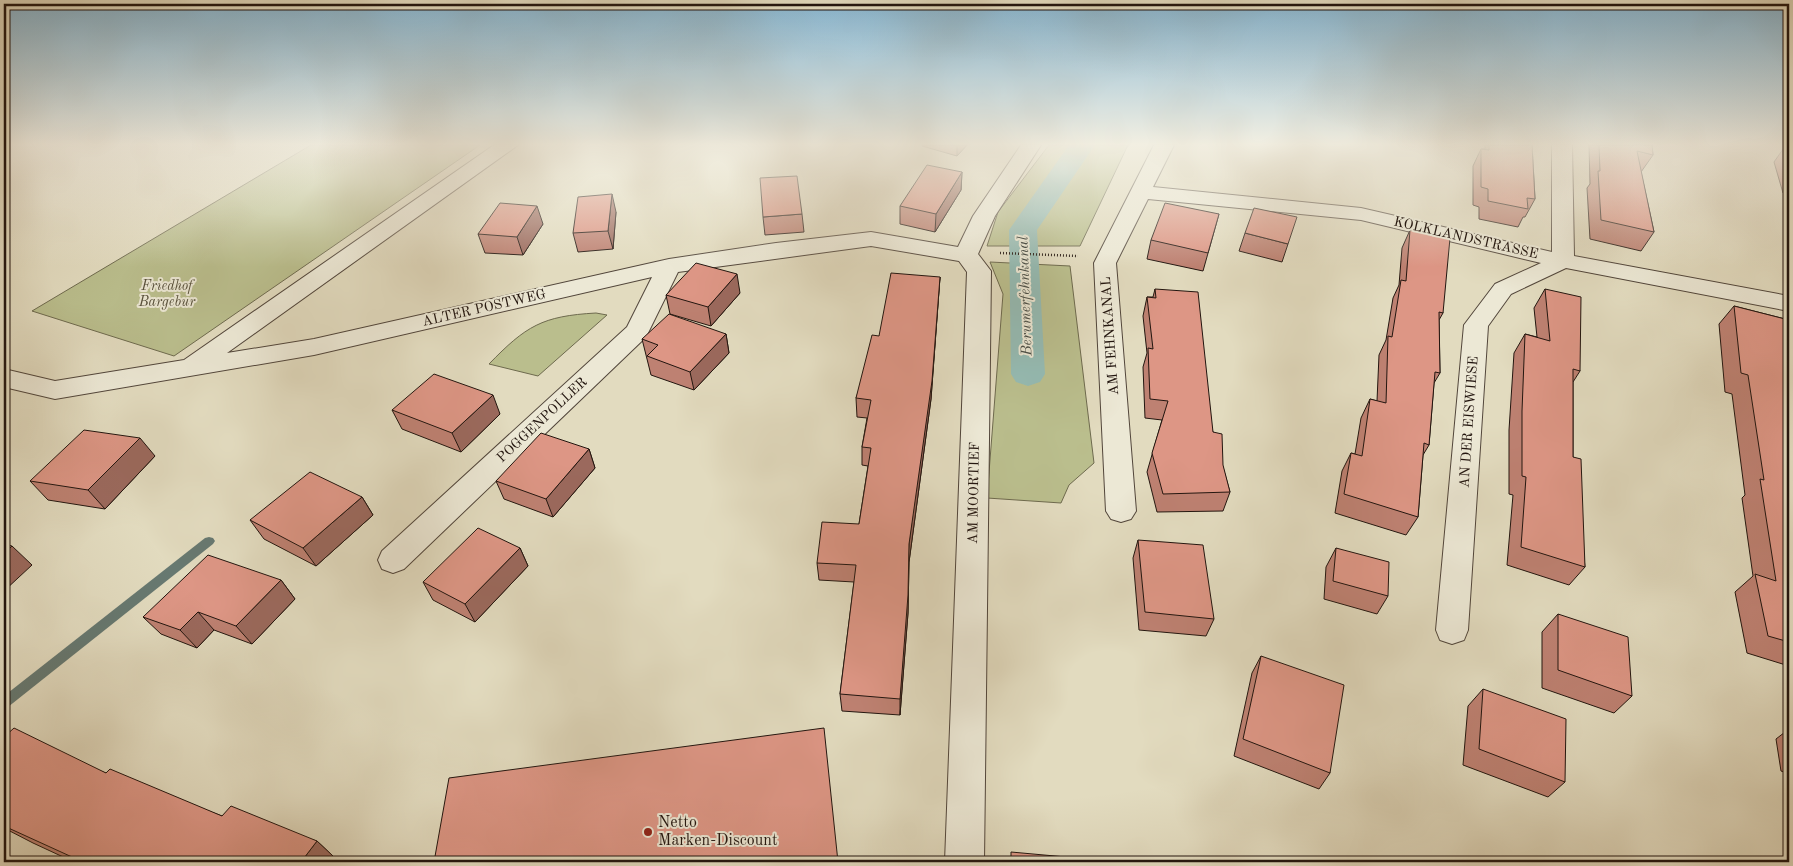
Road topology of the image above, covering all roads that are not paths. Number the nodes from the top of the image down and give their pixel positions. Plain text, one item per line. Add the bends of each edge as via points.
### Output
1 (451, 185) edge
2 (1005, 185) edge
3 (1143, 185) edge
4 (1562, 185) edge
5 (1140, 192) junction
6 (966, 256) junction
7 (1563, 261) junction
8 (669, 266) junction
9 (1789, 304) edge
10 (188, 368) junction
11 (4, 378) edge
12 (1121, 511) dead end
13 (393, 560) dead end
14 (1452, 630) dead end
15 (965, 862) edge

1 - 10 street
2 - 6 street via 984,216
3 - 5 street, AM FEHNKANAL
4 - 7 street
5 - 7 street, KOLKLANDSTRASSE via 1361,214
5 - 12 street, AM FEHNKANAL via 1105,263
6 - 8 street, ALTER POSTWEG via 871,239
6 - 15 street, AM MOORTIEF via 979,271
7 - 9 street, KOLKLANDSTRASSE
7 - 14 street, AN DER EISWIESE via 1503,289 1476,325
8 - 10 street, ALTER POSTWEG via 314,347
8 - 13 street, POGGENPOLLER via 637,331
10 - 11 street, ALTER POSTWEG via 56,390

